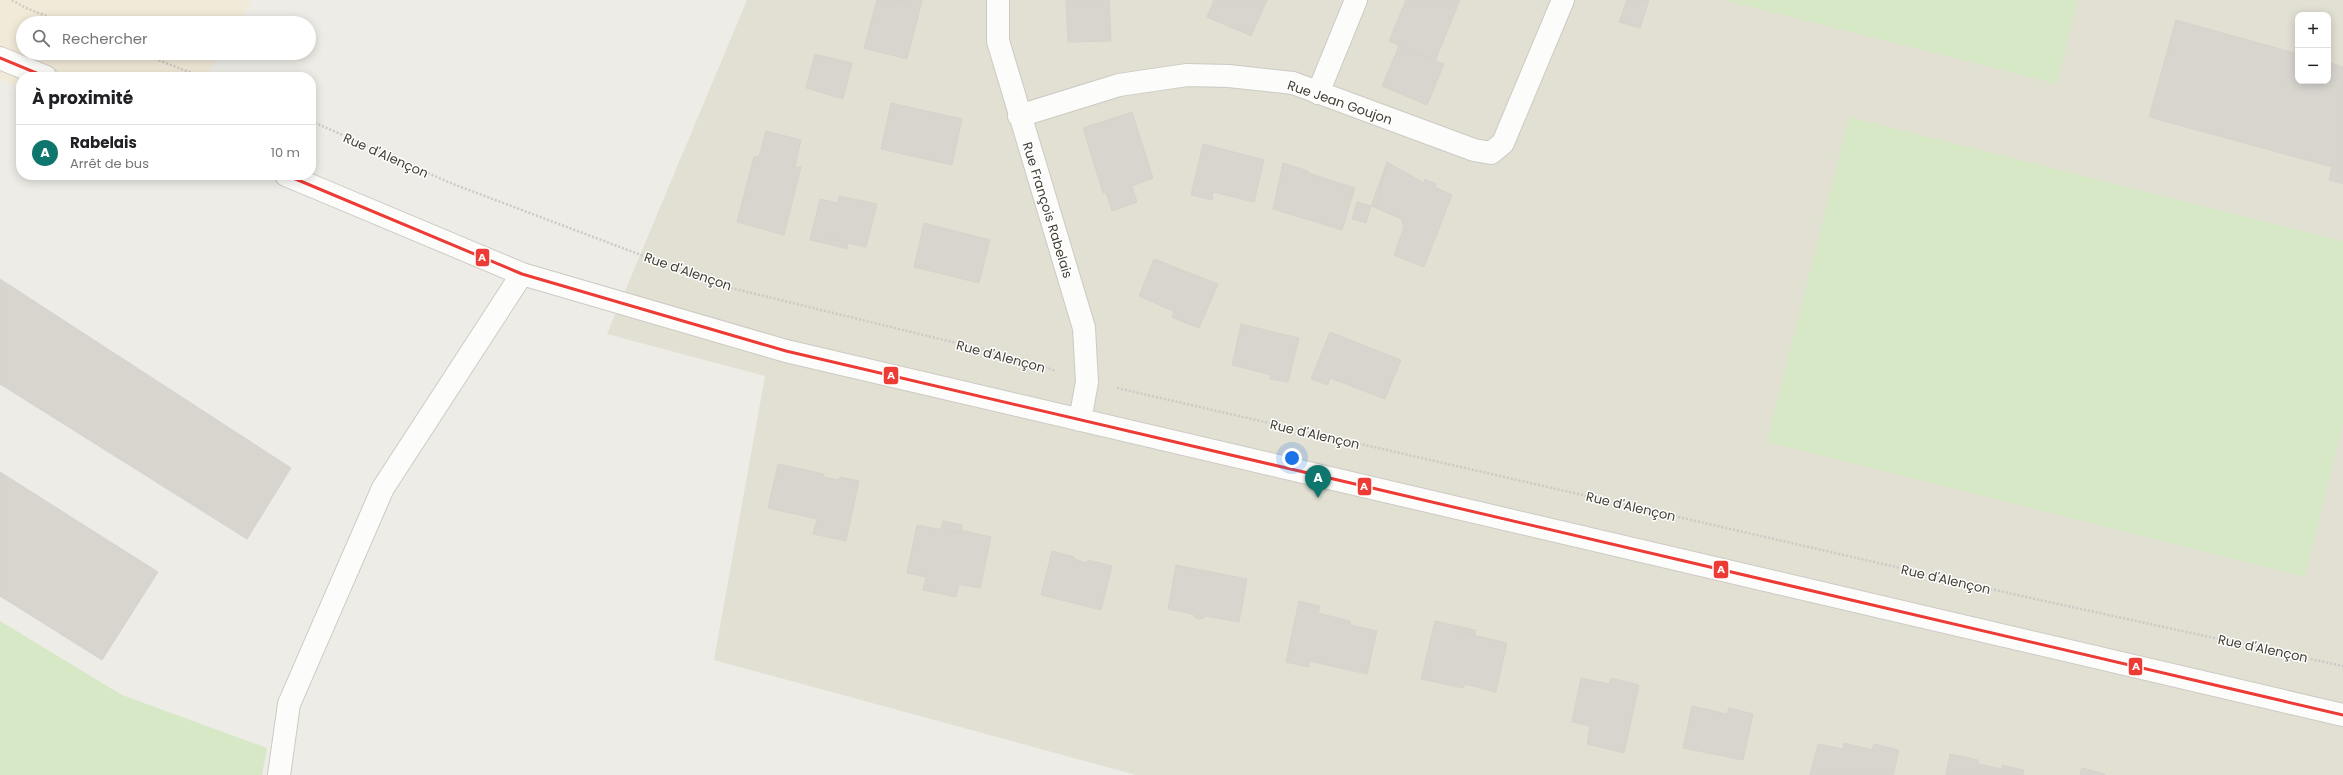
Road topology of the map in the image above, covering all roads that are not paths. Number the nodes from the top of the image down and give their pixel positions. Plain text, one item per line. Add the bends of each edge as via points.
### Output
1 (998, 0) edge
2 (1356, 0) edge
3 (1563, 0) edge
4 (0, 58) edge
5 (34, 72) edge
6 (1318, 92) junction
7 (1019, 116) junction
8 (298, 180) edge
9 (522, 274) junction
10 (1080, 420) junction
11 (2343, 715) edge
12 (280, 775) edge

1 - 7 street, Rue François Rabelais via 998,41
2 - 6 street
3 - 6 street, Rue Jean Goujon via 1503,143 1491,153 1474,150
4 - 5 street
6 - 7 street, Rue Jean Goujon via 1293,83 1229,76 1187,75 1119,85
7 - 10 street, Rue François Rabelais via 1084,328 1088,382
8 - 9 street
9 - 10 street via 786,351
9 - 12 street via 384,488 289,704
10 - 11 street

